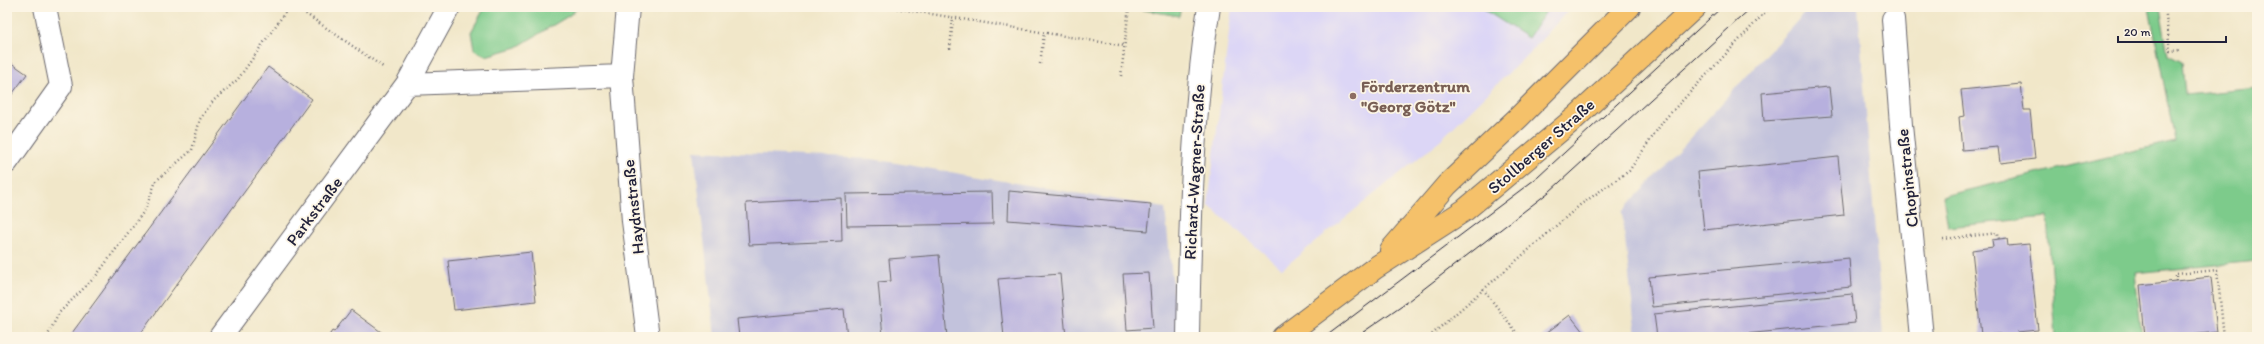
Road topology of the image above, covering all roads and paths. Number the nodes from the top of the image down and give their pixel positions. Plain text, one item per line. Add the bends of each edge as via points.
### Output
1 (46, 7) edge
2 (289, 7) edge
3 (296, 7) edge
4 (449, 7) edge
5 (628, 7) edge
6 (889, 7) edge
7 (1129, 7) edge
8 (1209, 7) edge
9 (1629, 7) edge
10 (1695, 7) edge
11 (1770, 7) edge
12 (2165, 7) edge
13 (953, 18) junction
14 (1893, 19) dead end
15 (1044, 33) junction
16 (1125, 46) junction
17 (950, 50) dead end
18 (2180, 50) dead end
19 (1040, 64) dead end
20 (622, 76) junction
21 (1121, 76) dead end
22 (407, 84) junction
23 (7, 162) edge
24 (1999, 239) dead end
25 (1913, 242) junction
26 (1375, 268) junction
27 (2176, 281) dead end
28 (1483, 289) junction
29 (47, 337) edge
30 (220, 337) edge
31 (648, 337) edge
32 (1188, 337) edge
33 (1283, 337) edge
34 (1429, 337) edge
35 (1520, 337) edge
36 (1922, 337) edge
37 (2224, 337) edge

1 - 23 street via 61,86
2 - 29 path via 238,78 213,101 200,119 192,150 156,181 144,210 96,276 59,312
3 - 22 path
4 - 22 street, Parkstraße
5 - 20 street
6 - 13 path
7 - 16 path
8 - 32 street, Richard-Wagner-Straße via 1198,88 1189,245
9 - 26 main road, Stollberger Straße via 1447,185
10 - 26 main road, Stollberger Straße via 1576,118 1465,210
11 - 28 path via 1664,120 1629,171 1580,205
12 - 18 path via 2170,51
13 - 15 path
13 - 17 path
14 - 25 street, Chopinstraße
15 - 16 path
15 - 19 path
16 - 21 path
20 - 22 street
20 - 31 street, Haydnstraße via 633,221
22 - 30 street, Parkstraße
24 - 25 path via 1998,233
25 - 36 street, Chopinstraße
26 - 33 main road, Stollberger Straße
27 - 37 path via 2176,274 2217,270
28 - 34 path
28 - 35 path

